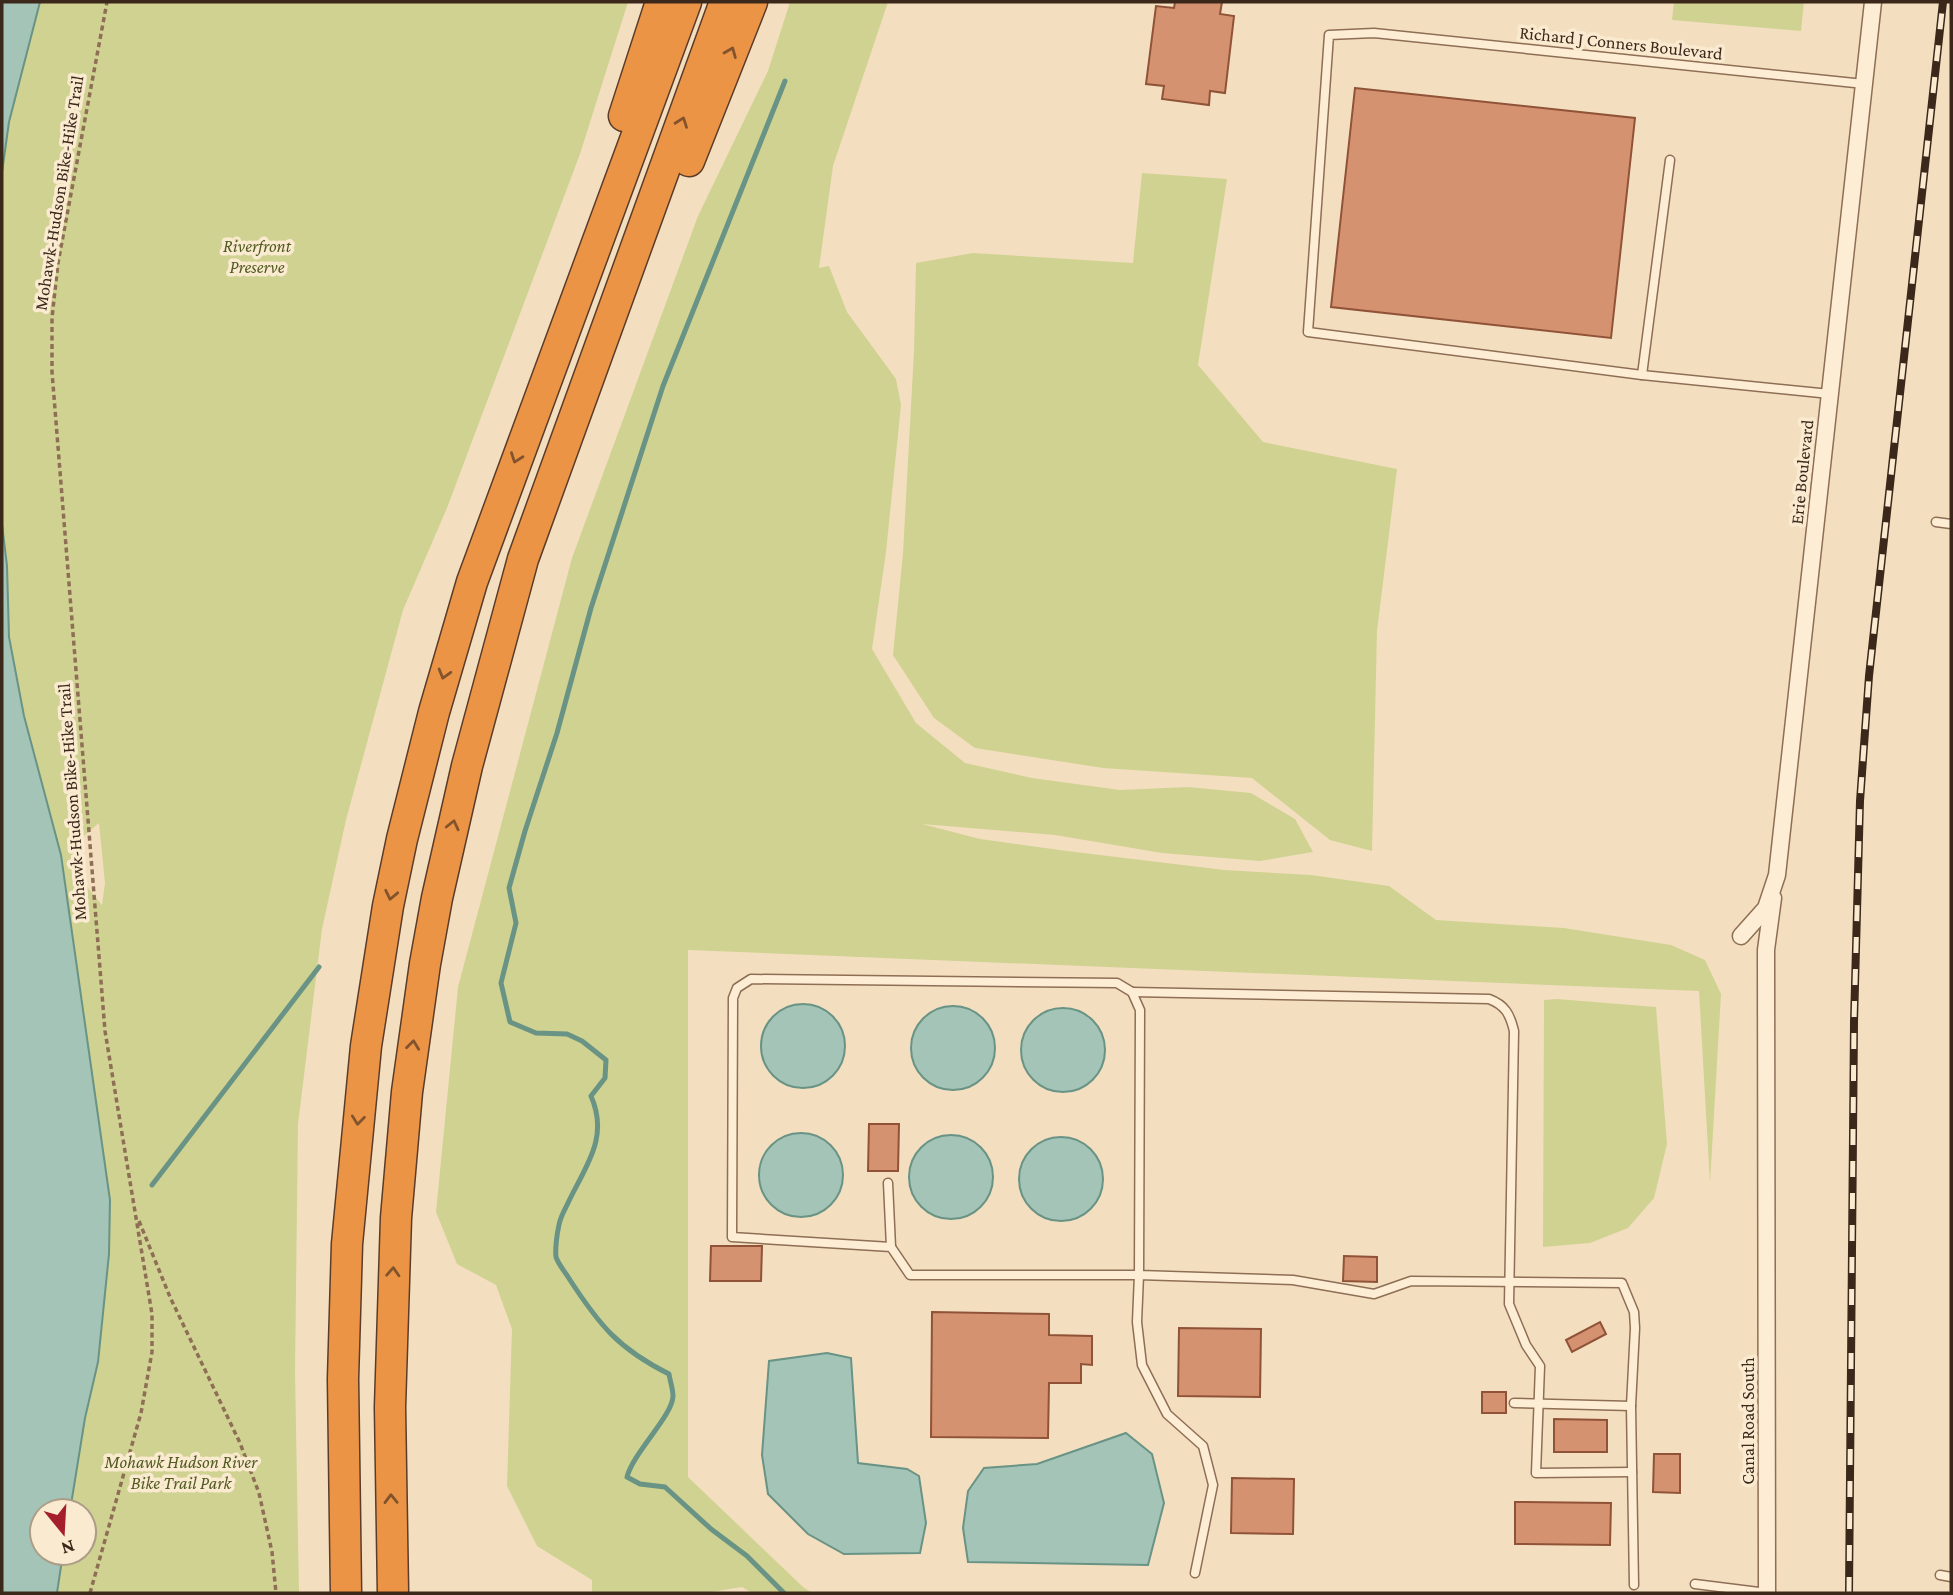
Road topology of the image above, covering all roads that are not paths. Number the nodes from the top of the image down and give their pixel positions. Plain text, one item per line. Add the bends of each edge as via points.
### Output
1 (661, 2) edge
2 (686, 2) edge
3 (725, 2) edge
4 (752, 2) edge
5 (1873, 2) edge
6 (1864, 84) junction
7 (1670, 160) dead end
8 (1642, 376) junction
9 (540, 394) junction
10 (1830, 394) junction
11 (1936, 522) dead end
12 (1951, 524) edge
13 (499, 650) junction
14 (1777, 875) junction
15 (1741, 936) dead end
16 (1132, 992) junction
17 (888, 1183) dead end
18 (891, 1247) junction
19 (1139, 1275) junction
20 (1510, 1283) junction
21 (1514, 1403) dead end
22 (1537, 1403) junction
23 (1631, 1406) junction
24 (1632, 1472) junction
25 (1195, 1573) dead end
26 (1940, 1576) dead end
27 (1951, 1577) edge
28 (1695, 1584) dead end
29 (1634, 1585) dead end
30 (346, 1593) edge
31 (393, 1593) edge
32 (1767, 1593) edge

1 - 9 highway via 580,240
2 - 9 highway
13 -> 3 highway via 527,547
13 -> 4 highway
5 - 6 street, Erie Boulevard
6 - 8 lane, Richard J Conners Boulevard via 1374,33 1329,35 1308,332
6 - 10 street, Erie Boulevard
7 - 8 lane
8 - 10 lane
9 -> 30 highway via 472,582 437,699 402,839 376,974 346,1244
10 - 14 street, Erie Boulevard
11 - 12 lane
31 -> 13 highway via 391,1318 407,1092 445,860
14 - 15 street, Erie Boulevard via 1766,908
14 - 32 street, Canal Road South via 1766,950
16 - 18 lane via 1117,983 897,980 751,979 737,988 733,998 732,1237
16 - 19 lane via 1140,1010
16 - 20 lane via 1489,999 1502,1004 1514,1031
17 - 18 lane
18 - 19 lane via 910,1275
19 - 20 lane via 1293,1280 1374,1294 1410,1281
19 - 25 lane via 1136,1322 1142,1365 1167,1413 1203,1446 1213,1485
20 - 22 lane via 1509,1304 1540,1366
20 - 23 lane via 1622,1283 1634,1312
21 - 22 lane
22 - 23 lane
22 - 24 lane via 1536,1473
23 - 24 lane
24 - 29 lane
26 - 27 lane
28 - 32 lane

